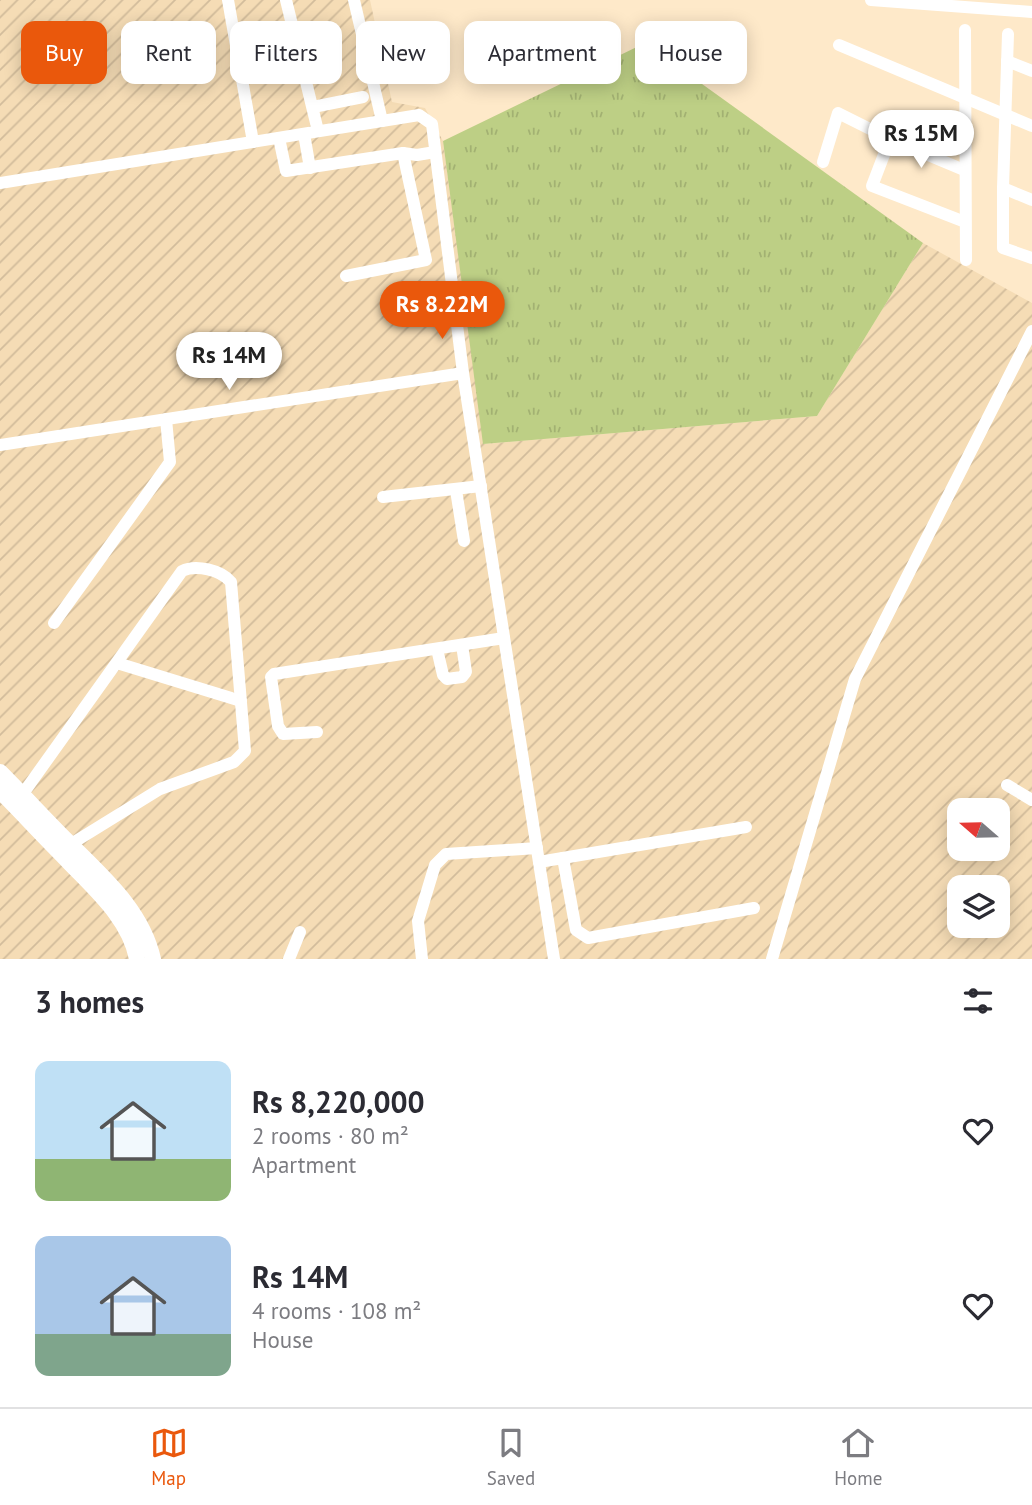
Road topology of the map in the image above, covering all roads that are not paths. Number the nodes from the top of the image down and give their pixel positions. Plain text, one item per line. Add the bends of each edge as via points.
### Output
1 (228, 0) edge
2 (286, 0) edge
3 (354, 0) edge
4 (871, 0) edge
5 (1032, 12) edge
6 (965, 30) dead end
7 (1008, 34) dead end
8 (839, 45) dead end
9 (1007, 61) junction
10 (1032, 71) edge
11 (363, 97) dead end
12 (965, 97) junction
13 (313, 107) junction
14 (1005, 114) junction
15 (382, 121) junction
16 (1032, 126) edge
17 (318, 131) junction
18 (303, 134) junction
19 (279, 138) junction
20 (890, 139) junction
21 (253, 142) junction
22 (435, 152) junction
23 (403, 153) junction
24 (822, 162) dead end
25 (310, 168) junction
26 (964, 170) junction
27 (0, 183) edge
28 (1003, 188) junction
29 (1032, 200) edge
30 (965, 222) junction
31 (1032, 258) edge
32 (965, 260) dead end
33 (346, 276) dead end
34 (1032, 331) edge
35 (463, 373) junction
36 (166, 419) junction
37 (0, 445) edge
38 (481, 486) junction
39 (456, 489) junction
40 (383, 497) dead end
41 (464, 541) dead end
42 (54, 623) dead end
43 (504, 638) junction
44 (462, 645) junction
45 (437, 649) junction
46 (117, 663) junction
47 (241, 701) junction
48 (317, 732) dead end
49 (0, 772) edge
50 (1007, 785) dead end
51 (0, 791) edge
52 (22, 795) junction
53 (1032, 800) edge
54 (746, 827) dead end
55 (71, 844) junction
56 (537, 848) junction
57 (563, 858) junction
58 (539, 862) junction
59 (109, 894) junction
60 (754, 908) dead end
61 (300, 932) dead end
62 (137, 959) edge
63 (153, 959) edge
64 (289, 959) edge
65 (422, 959) edge
66 (554, 959) edge
67 (772, 959) edge

1 - 21 street
2 - 13 street
3 - 15 street
4 - 5 street
6 - 12 street
7 - 9 street
8 - 12 street
9 - 10 street
9 - 14 street
11 - 13 street
12 - 14 street
12 - 26 street
13 - 17 street
14 - 16 street
14 - 28 street
15 - 17 street
15 - 22 street via 419,115 432,124
17 - 18 street
18 - 19 street
18 - 25 street
19 - 21 street
19 - 25 street via 286,171
20 - 24 street via 838,113
20 - 26 street
20 - 30 street via 872,186
21 - 27 street
22 - 23 street
22 - 35 street
23 - 25 street
23 - 33 street via 426,260
26 - 30 street
28 - 29 street
28 - 31 street via 1003,247
30 - 32 street
34 - 67 street via 855,679
35 - 36 street
35 - 38 street
36 - 37 street
36 - 42 street via 170,462
38 - 39 street
38 - 43 street
39 - 40 street
39 - 41 street
43 - 44 street
43 - 56 street
44 - 45 street
44 - 45 street via 463,677 443,675
45 - 48 street via 274,674 278,726 283,734
46 - 47 street
46 - 47 street via 182,571 191,567 225,575 231,582
46 - 52 street
47 - 55 street via 245,751 234,762 159,789
49 - 52 main road
50 - 53 street
51 - 59 main road
52 - 55 main road
54 - 57 street
55 - 59 main road
56 - 58 street
56 - 65 street via 446,854 435,865 418,920
57 - 58 street
57 - 60 street via 576,930 588,938
58 - 66 street
59 - 62 main road
59 - 63 main road via 134,914 149,940
61 - 64 street

